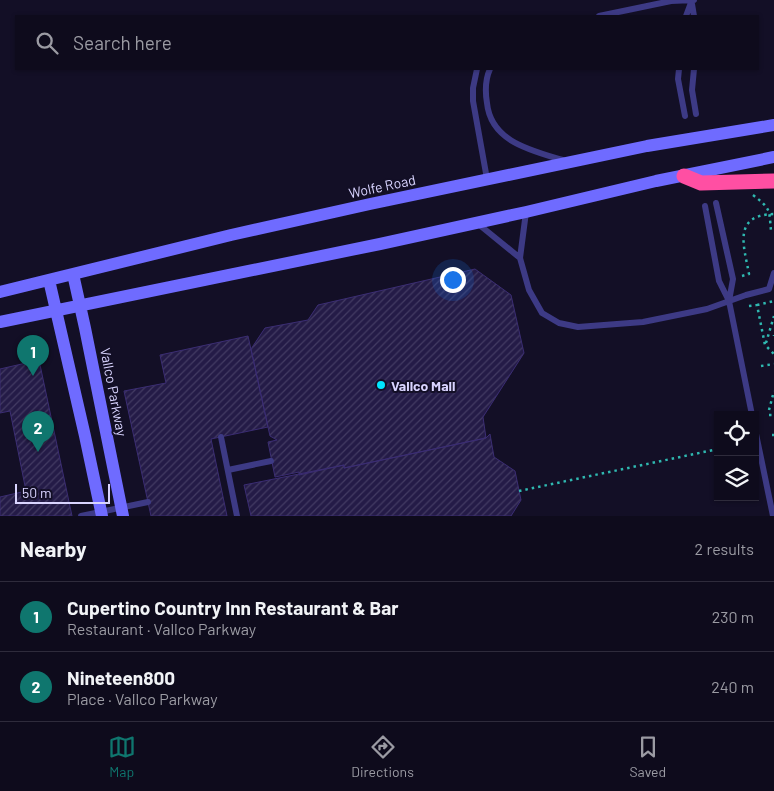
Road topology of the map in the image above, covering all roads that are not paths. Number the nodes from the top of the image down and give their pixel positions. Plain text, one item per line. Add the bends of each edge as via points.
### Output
1 (692, 0) edge
2 (604, 15) edge
3 (686, 15) edge
4 (694, 15) edge
5 (477, 70) edge
6 (490, 70) edge
7 (679, 70) edge
8 (694, 70) edge
9 (696, 114) dead end
10 (686, 116) dead end
11 (774, 125) edge
12 (774, 157) edge
13 (569, 162) junction
14 (684, 176) junction
15 (487, 179) junction
16 (774, 181) edge
17 (716, 203) dead end
18 (705, 206) dead end
19 (526, 212) junction
20 (477, 224) junction
21 (520, 258) junction
22 (774, 273) edge
23 (73, 274) junction
24 (48, 280) junction
25 (0, 292) edge
26 (729, 301) junction
27 (81, 305) junction
28 (56, 310) junction
29 (0, 322) edge
30 (751, 411) edge
31 (221, 437) dead end
32 (759, 444) edge
33 (271, 461) dead end
34 (228, 470) junction
35 (771, 488) edge
36 (148, 502) dead end
37 (122, 512) edge
38 (101, 514) edge
39 (81, 516) edge
40 (237, 516) edge
41 (773, 516) edge

1 - 2 lane via 671,1
1 - 3 lane
1 - 4 lane
5 - 15 lane via 473,101
6 - 13 lane via 485,90 487,107 495,126 506,138 521,146
7 - 10 lane
8 - 9 lane via 692,90
11 - 13 main road, Wolfe Road
12 - 14 main road
13 - 15 main road, Wolfe Road
14 - 16 highway via 701,184
14 - 19 main road
15 - 23 main road, Wolfe Road via 231,235
17 - 26 lane via 733,279
18 - 26 lane via 719,281
19 - 20 main road
19 - 21 lane
20 - 21 lane
20 - 27 main road
21 - 26 lane via 529,290 542,313 578,327 643,322 707,309
22 - 26 lane via 769,289
23 - 24 main road, Wolfe Road
23 - 27 main road, Vallco Parkway
24 - 25 main road, Wolfe Road
24 - 28 main road
26 - 30 lane
27 - 28 main road
27 - 37 main road, Vallco Parkway
28 - 29 main road
28 - 38 main road
31 - 34 lane
32 - 35 lane
33 - 34 lane
34 - 40 lane
35 - 41 lane
36 - 37 lane
37 - 38 lane
38 - 39 lane

